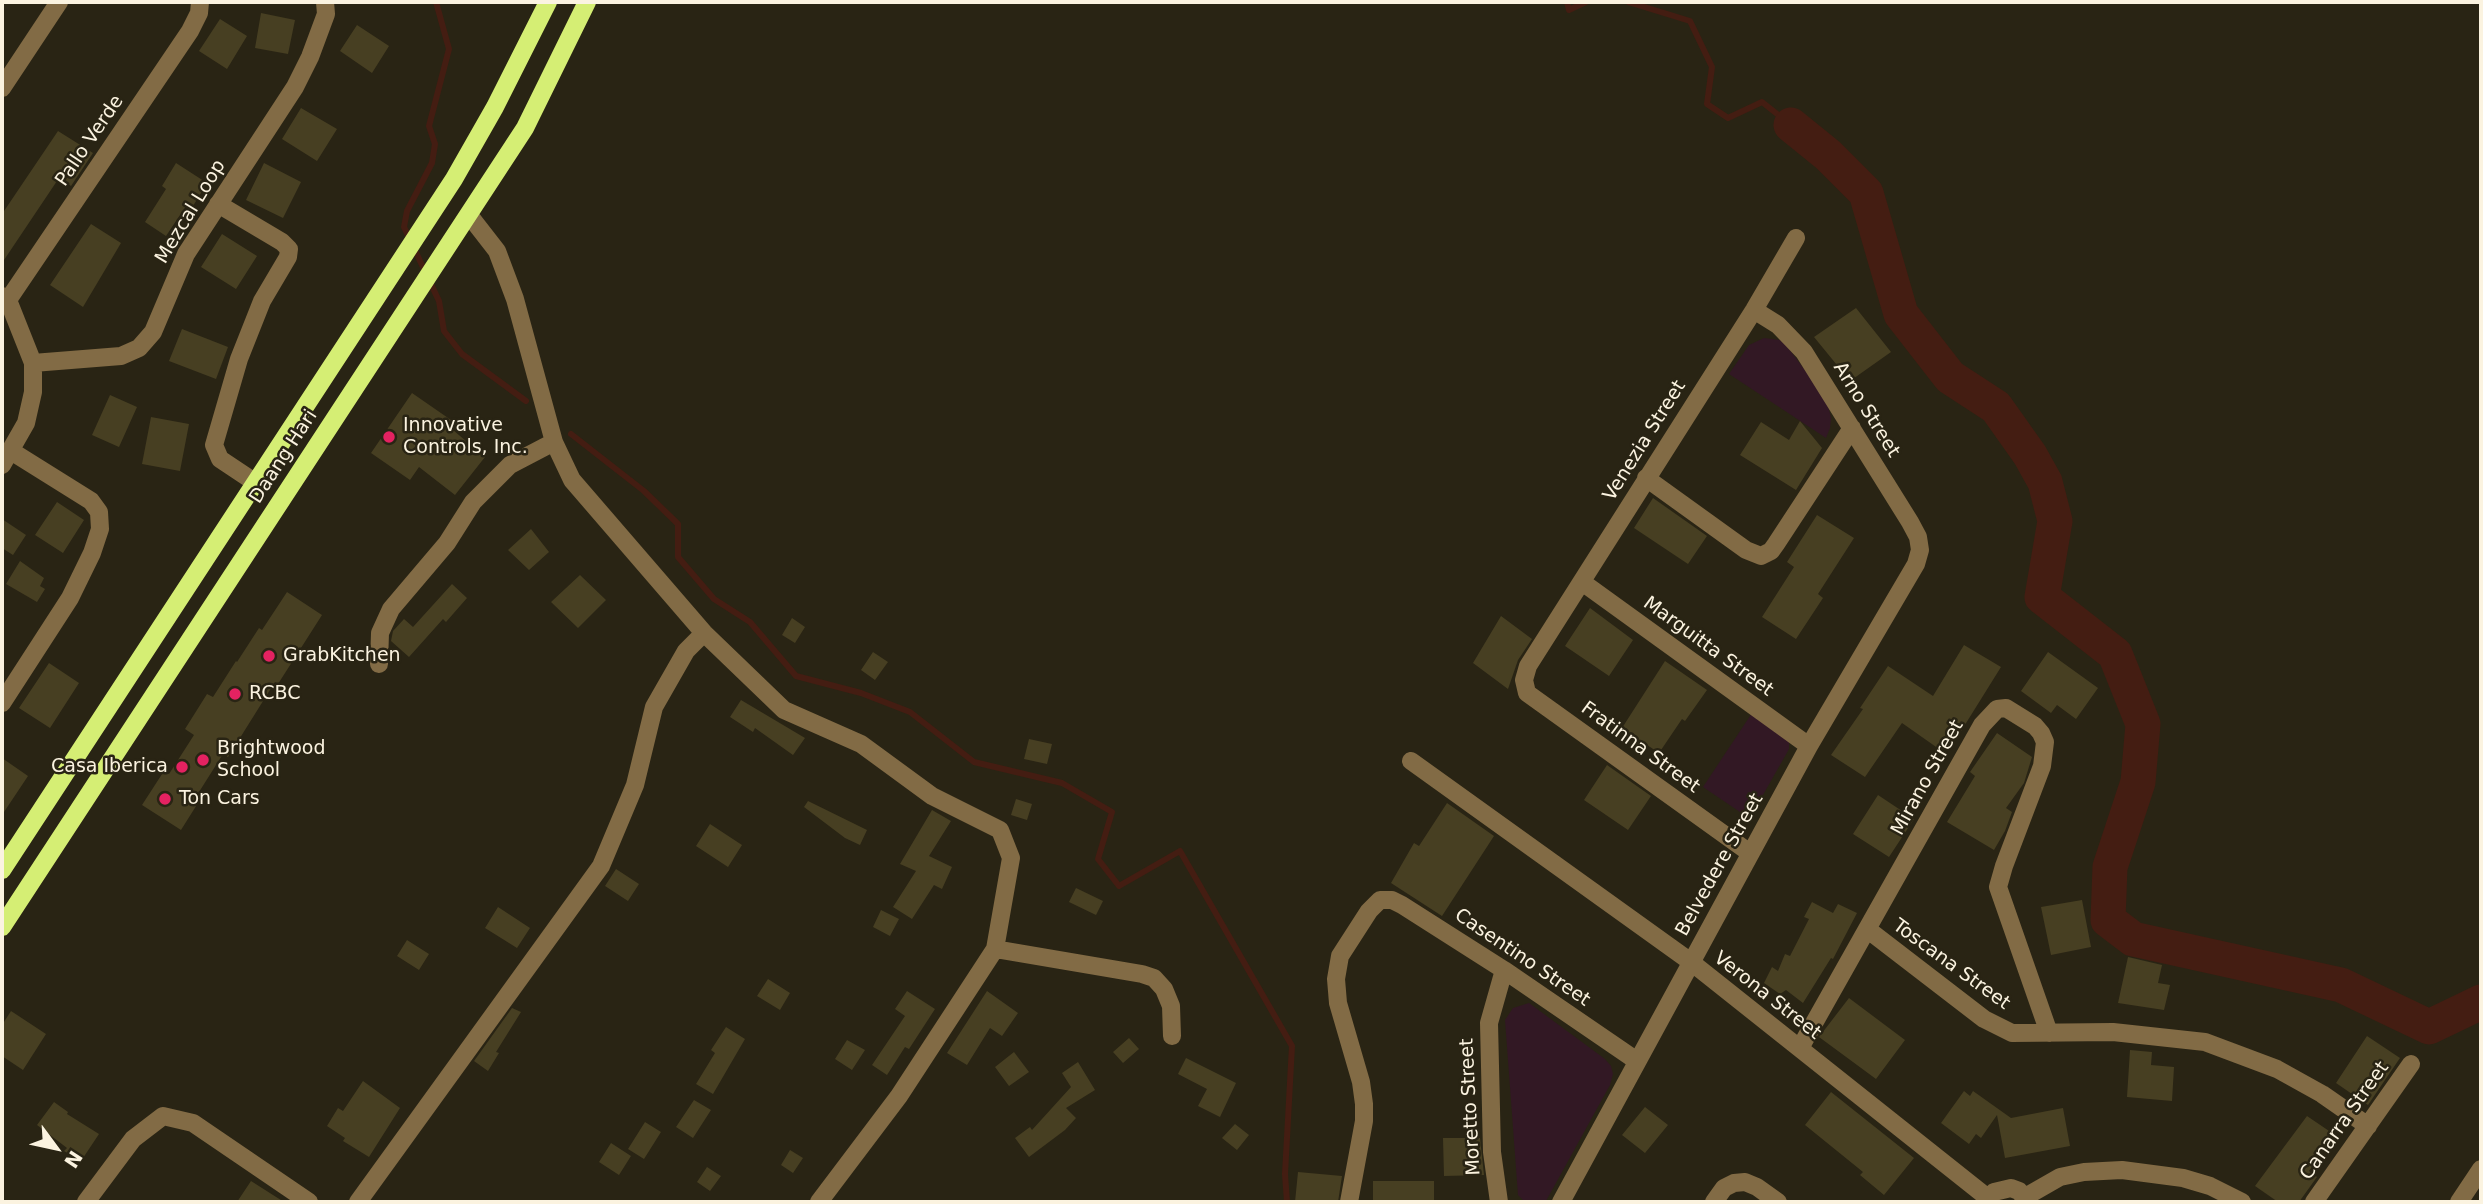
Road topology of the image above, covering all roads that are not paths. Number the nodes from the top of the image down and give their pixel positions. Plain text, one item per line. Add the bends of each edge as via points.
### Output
1 (60, 2) edge
2 (200, 2) edge
3 (325, 2) edge
4 (548, 2) edge
5 (587, 2) edge
6 (2, 88) edge
7 (218, 204) junction
8 (469, 215) junction
9 (1797, 238) dead end
10 (5, 298) edge
11 (1754, 310) junction
12 (33, 363) junction
13 (1852, 428) junction
14 (554, 442) junction
15 (6, 458) edge
16 (1646, 478) junction
17 (256, 484) junction
18 (1920, 550) joint
19 (1582, 582) junction
20 (704, 633) junction
21 (379, 664) dead end
22 (1528, 666) joint
23 (2, 703) edge
24 (1809, 746) junction
25 (1410, 761) dead end
26 (1750, 853) junction
27 (2, 870) edge
28 (2, 927) edge
29 (1867, 929) junction
30 (995, 949) junction
31 (1691, 962) junction
32 (1504, 970) junction
33 (2049, 1033) junction
34 (1172, 1036) dead end
35 (1800, 1048) junction
36 (1637, 1061) junction
37 (2411, 1064) dead end
38 (2368, 1126) junction
39 (2481, 1169) edge
40 (2027, 1199) edge
41 (1987, 1200) edge
42 (2464, 1201) edge
43 (86, 1202) edge
44 (309, 1202) edge
45 (358, 1202) edge
46 (819, 1202) edge
47 (1349, 1202) edge
48 (1499, 1202) edge
49 (1561, 1202) edge
50 (1714, 1202) edge
51 (1778, 1202) edge
52 (2242, 1202) edge
53 (2314, 1202) edge

1 - 6 street
2 - 10 street, Pallo Verde via 190,31
3 - 7 street, Mezcal Loop via 326,14 295,87
4 - 17 main road, Daang Hari via 495,107 427,220
5 - 8 main road, Daang Hari via 525,128
7 - 12 street, Mezcal Loop via 186,254 153,332 139,348 121,356
7 - 17 street via 289,249 239,359 214,445 220,459
8 - 14 street via 496,251 515,299
8 - 28 main road, Daang Hari
9 - 11 street, Venezia Street
10 - 12 street
11 - 13 street, Arno Street via 1793,338
11 - 16 street, Venezia Street
12 - 15 street via 26,423
13 - 16 street via 1776,544 1761,556 1745,550
13 - 18 street, Arno Street via 1918,537
14 - 20 street via 572,480
14 - 21 street via 510,465 473,502 447,543 391,608 380,633
15 - 23 street via 91,501 99,512 100,529 70,598
16 - 19 street, Venezia Street
17 - 27 main road, Daang Hari
18 - 24 street, Belvedere Street
19 - 22 street, Venezia Street
19 - 24 street, Marguitta Street
20 - 30 street via 784,710 860,744 932,796 1000,830 1011,858
20 - 45 street via 686,652 654,707 635,785 601,866
22 - 26 street, Fratinna Street via 1527,693
24 - 26 street, Belvedere Street
25 - 31 street, Verona Street
26 - 31 street, Belvedere Street
29 - 33 street, Toscana Street via 1993,1024 2012,1033
29 - 33 street, Mirano Street via 1982,725 1997,709 2016,713 2041,733 2045,753 1998,887
29 - 35 street, Mirano Street
30 - 34 street via 1154,978 1171,1006
30 - 46 street via 899,1096
31 - 35 street, Verona Street
31 - 36 street, Belvedere Street
32 - 36 street, Casentino Street
32 - 47 street, Casentino Street via 1392,900 1380,900 1369,911 1340,956 1336,979 1364,1104
32 - 48 street, Moretto Street via 1489,1023 1492,1152
33 - 38 street, Toscana Street via 2113,1032 2205,1042 2277,1069
35 - 41 street, Verona Street
36 - 49 street, Belvedere Street
37 - 38 street, Canarra Street
38 - 53 street, Canarra Street
39 - 42 street
40 - 41 street via 2011,1188
40 - 52 street via 2060,1177 2122,1170 2183,1178
43 - 44 street via 133,1139 163,1116 192,1122
50 - 51 street via 1724,1188 1745,1182

